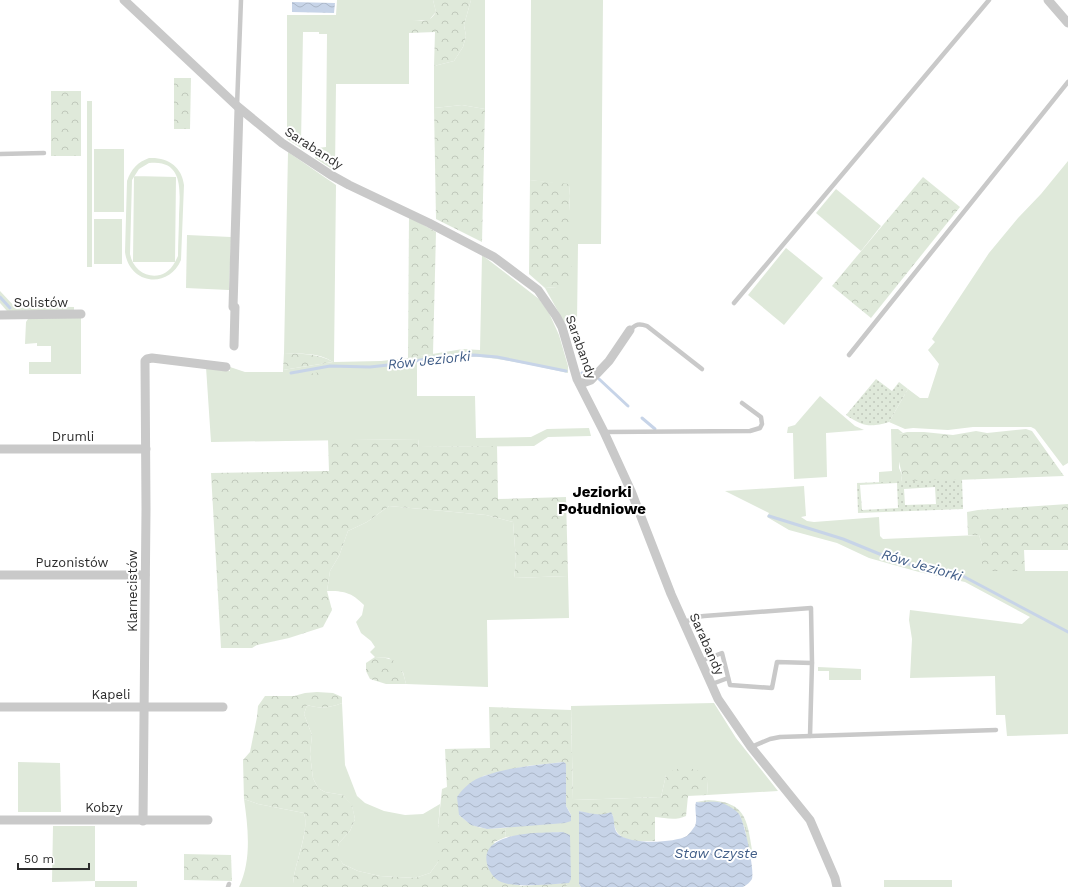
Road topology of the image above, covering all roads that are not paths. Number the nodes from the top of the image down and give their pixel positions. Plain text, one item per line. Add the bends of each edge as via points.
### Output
1 (124, 0) edge
2 (241, 0) edge
3 (989, 0) edge
4 (1048, 0) edge
5 (1068, 23) edge
6 (1068, 82) edge
7 (238, 107) junction
8 (44, 153) dead end
9 (0, 154) edge
10 (734, 303) dead end
11 (81, 314) dead end
12 (0, 315) edge
13 (630, 330) joint
14 (234, 346) dead end
15 (849, 355) dead end
16 (226, 367) dead end
17 (702, 369) dead end
18 (580, 384) junction
19 (742, 403) dead end
20 (604, 432) junction
21 (0, 449) edge
22 (146, 449) junction
23 (0, 575) edge
24 (145, 575) junction
25 (683, 623) junction
26 (701, 661) junction
27 (812, 663) junction
28 (728, 678) junction
29 (712, 684) junction
30 (223, 706) dead end
31 (0, 707) edge
32 (144, 707) junction
33 (996, 730) dead end
34 (810, 736) junction
35 (751, 747) junction
36 (0, 820) edge
37 (208, 820) dead end
38 (143, 821) junction
39 (837, 887) edge

1 - 7 street, Sarabandy
2 - 7 lane
3 - 10 lane
4 - 5 street
6 - 15 lane
7 - 14 street
7 - 18 street, Sarabandy via 278,140 331,175 494,257 538,290 562,327
8 - 9 lane
11 - 12 street, Solistów
13 - 17 lane via 636,325 647,326
13 - 18 street via 609,361 591,380
16 - 22 street, Klarnecistów via 152,358 145,361
18 - 20 street, Sarabandy
19 - 20 lane via 761,417 760,428 750,431
20 - 25 street, Sarabandy via 631,491
21 - 22 street, Drumli
22 - 24 street, Klarnecistów
23 - 24 street, Puzonistów
24 - 32 street, Klarnecistów
25 - 26 street, Sarabandy
25 - 27 lane via 704,616 812,608
26 - 28 lane via 722,653
26 - 29 street, Sarabandy
27 - 28 lane via 777,662 772,688 730,685
27 - 34 lane
28 - 29 lane
29 - 35 street, Sarabandy via 718,699
30 - 32 street, Kapeli
31 - 32 street, Kapeli
32 - 38 street, Klarnecistów
33 - 34 lane
34 - 35 lane via 780,737
35 - 39 street, Sarabandy via 810,820
36 - 38 street, Kobzy
37 - 38 street, Kobzy

